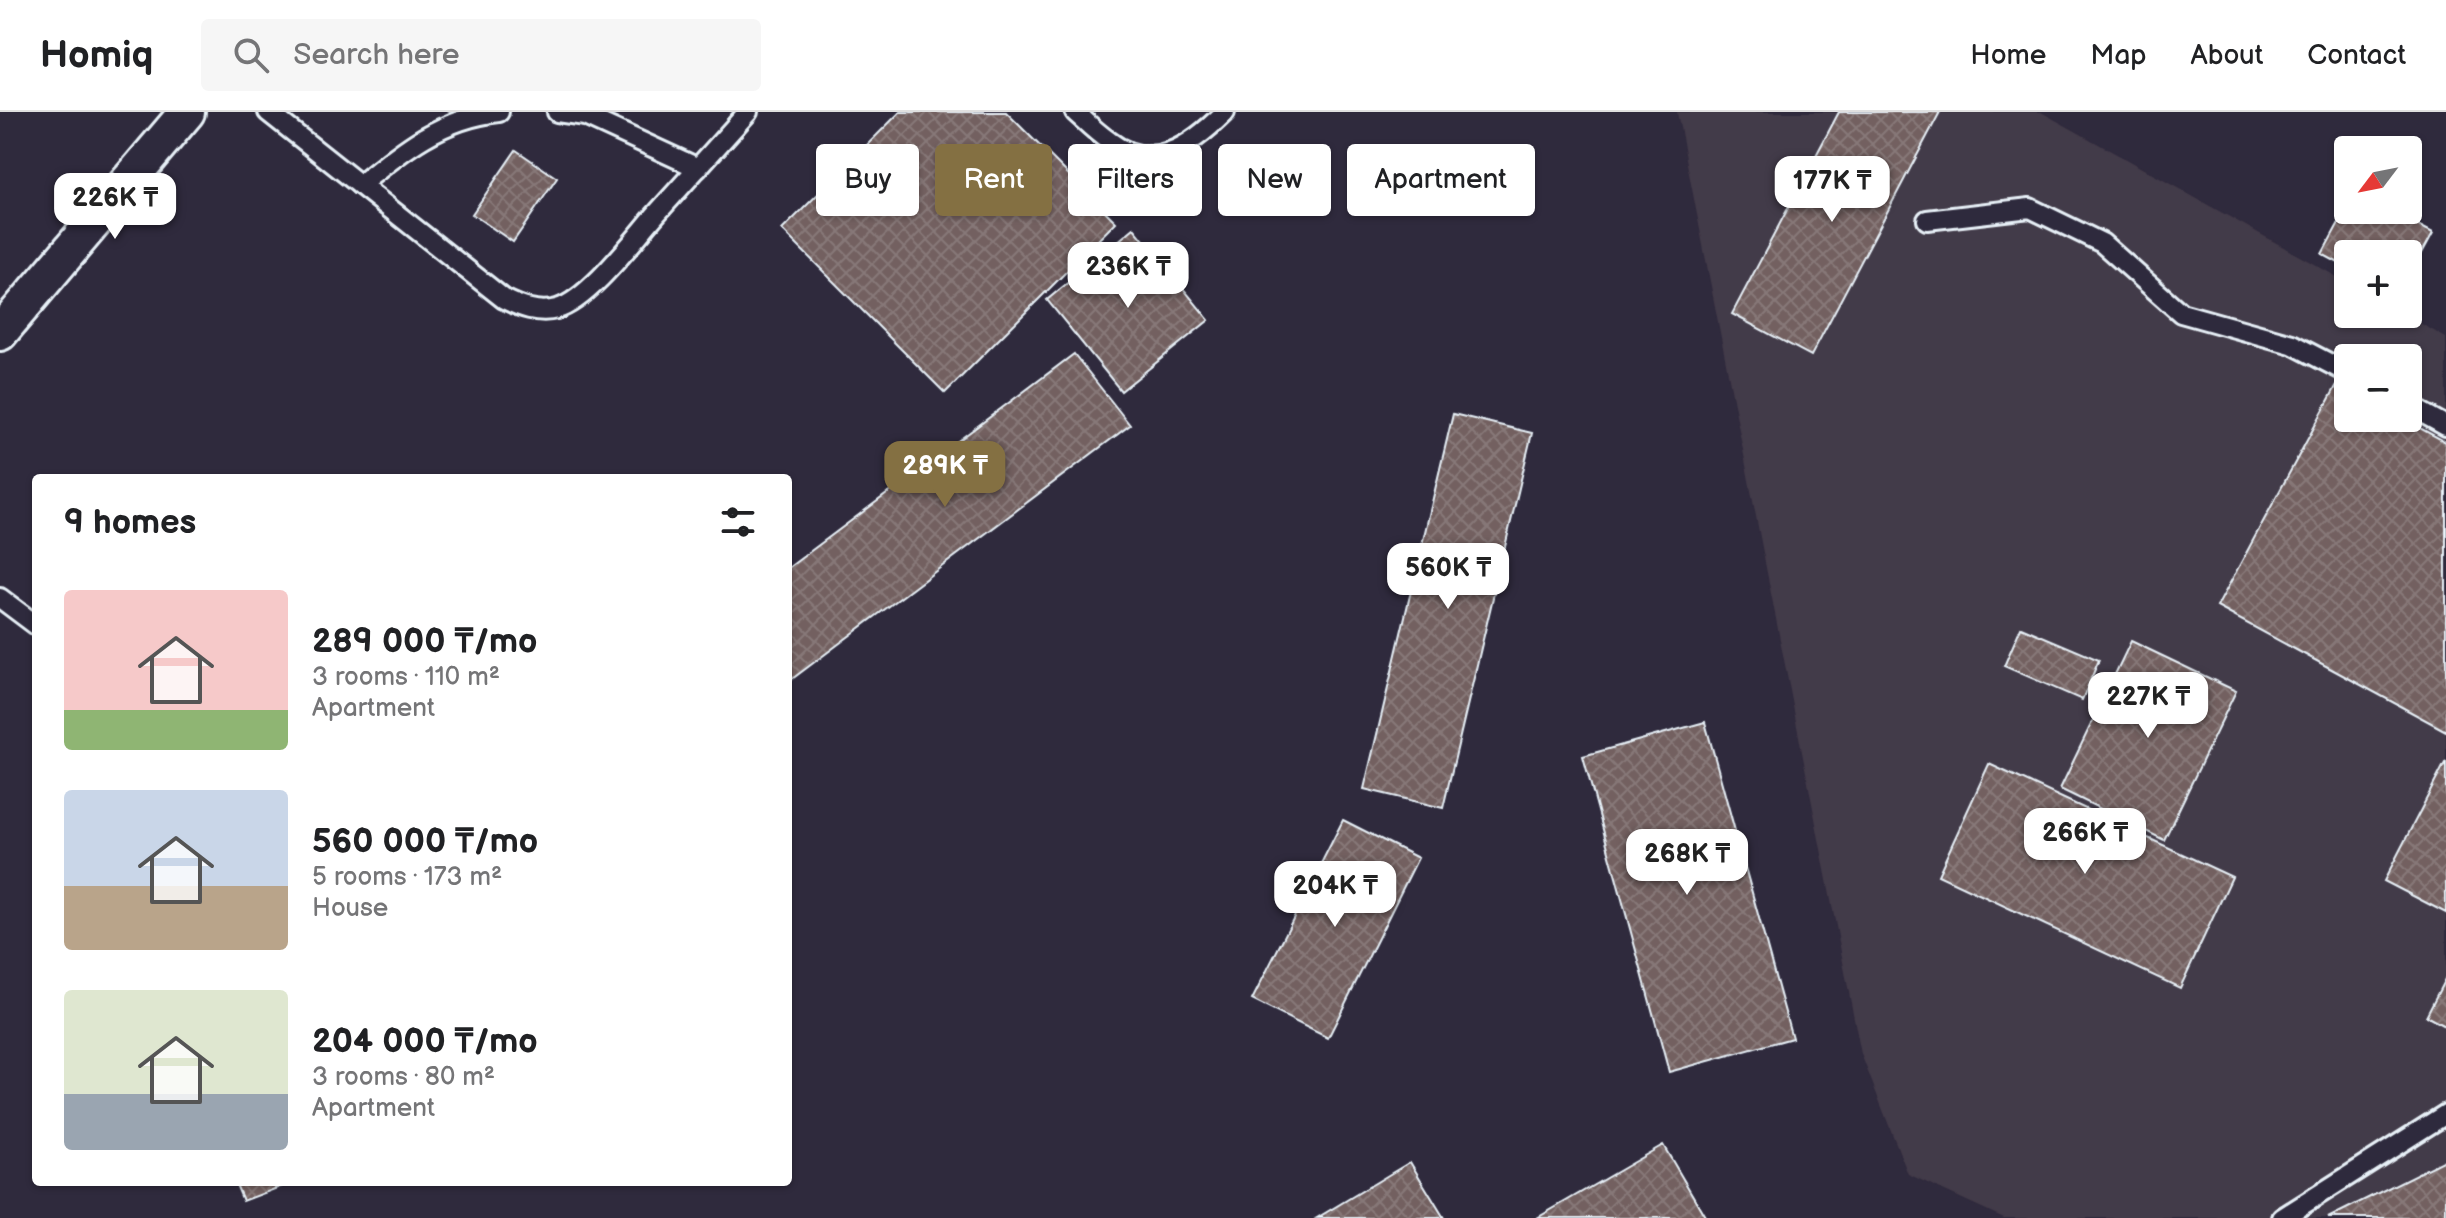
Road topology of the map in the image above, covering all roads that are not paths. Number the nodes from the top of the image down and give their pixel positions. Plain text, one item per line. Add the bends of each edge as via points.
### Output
1 (187, 112) edge
2 (268, 112) edge
3 (499, 112) edge
4 (557, 112) edge
5 (748, 112) edge
6 (1075, 112) edge
7 (1225, 112) edge
8 (698, 168) junction
9 (360, 185) junction
10 (1927, 220) dead end
11 (0, 333) edge
12 (2334, 366) edge
13 (2422, 413) edge
14 (2446, 426) edge
15 (0, 598) edge
16 (32, 622) edge
17 (2446, 1114) edge
18 (2282, 1218) edge

1 - 11 street
2 - 9 lane
3 - 9 lane via 443,127 406,146
4 - 8 lane via 585,116
5 - 8 lane
6 - 7 lane via 1111,144 1141,155 1186,146
8 - 9 lane via 602,276 555,310 520,307 504,299
10 - 12 lane via 2030,208 2102,243 2181,313 2292,344
13 - 14 lane
15 - 16 lane
17 - 18 lane

